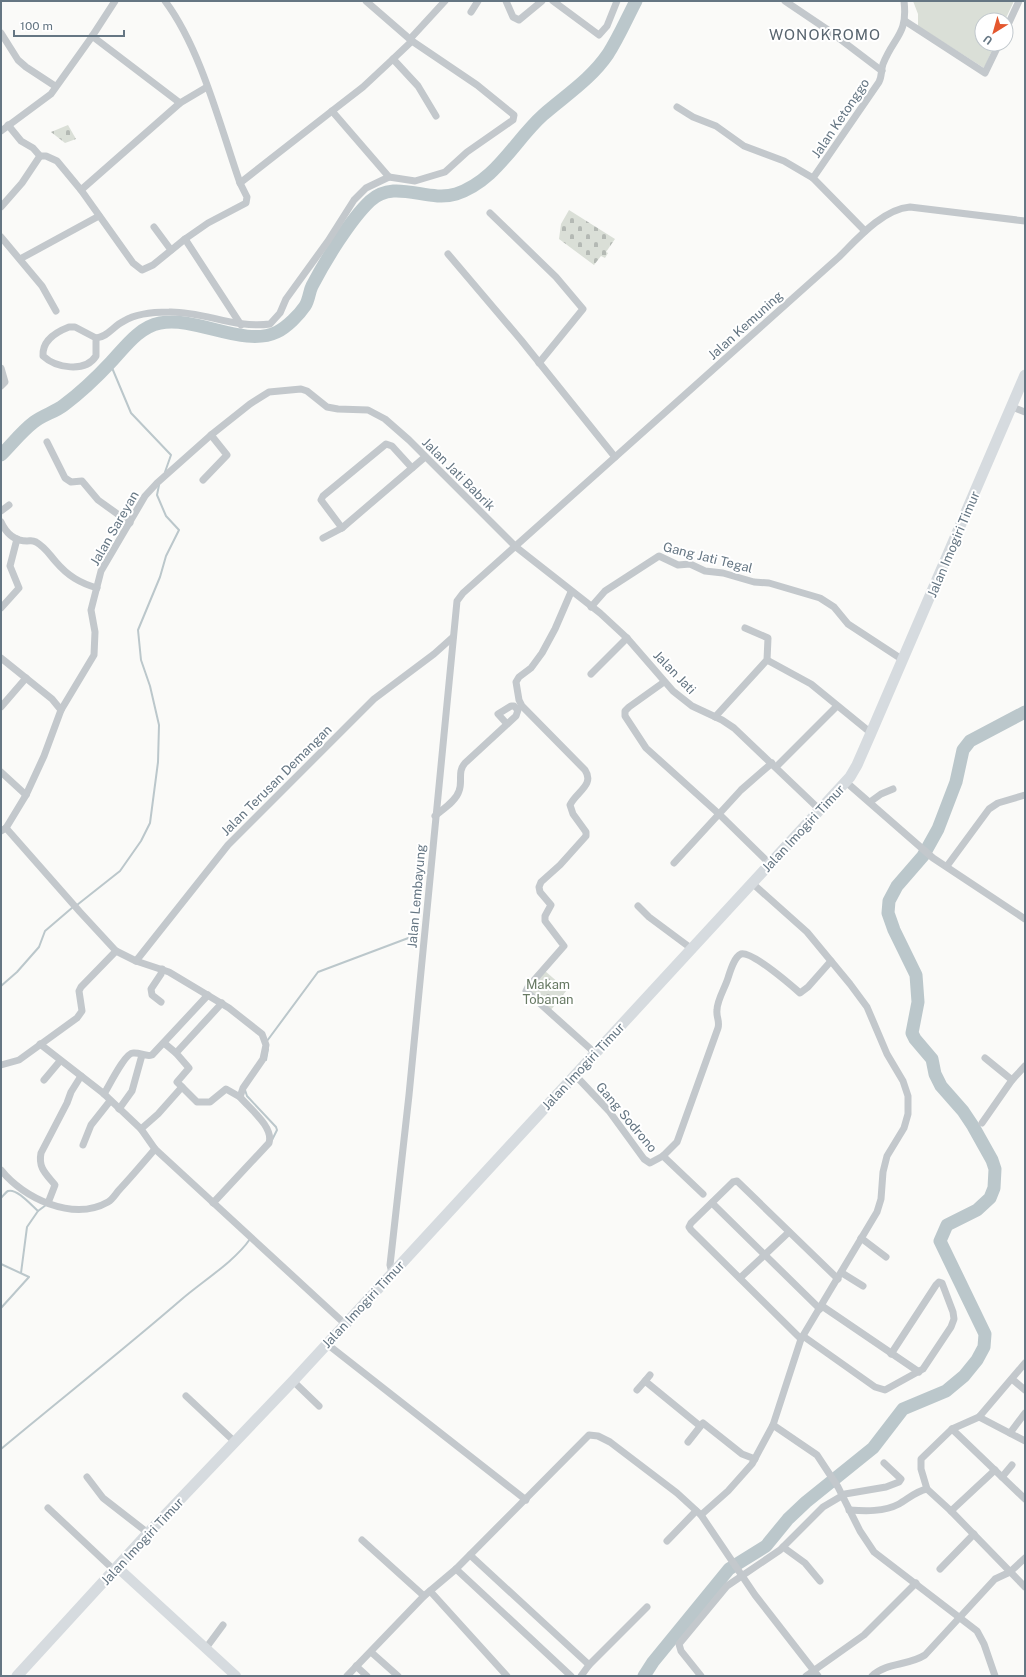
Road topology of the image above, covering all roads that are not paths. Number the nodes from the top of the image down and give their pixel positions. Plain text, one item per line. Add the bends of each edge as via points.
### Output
1 (115, 1) edge
2 (165, 1) edge
3 (445, 1) edge
4 (478, 1) edge
5 (506, 1) edge
6 (542, 1) edge
7 (553, 1) edge
8 (618, 1) edge
9 (785, 1) edge
10 (904, 1) edge
11 (1019, 1) edge
12 (370, 2) edge
13 (471, 12) dead end
14 (1014, 12) edge
15 (905, 21) junction
16 (1, 33) edge
17 (92, 36) junction
18 (411, 40) junction
19 (995, 52) edge
20 (393, 59) junction
21 (882, 72) junction
22 (55, 86) junction
23 (207, 87) junction
24 (180, 103) junction
25 (677, 107) dead end
26 (332, 111) junction
27 (436, 116) dead end
28 (8, 125) junction
29 (1, 131) edge
30 (40, 156) junction
31 (389, 177) junction
32 (813, 178) junction
33 (240, 183) junction
34 (81, 190) junction
35 (1, 207) edge
36 (490, 213) dead end
37 (98, 216) junction
38 (1025, 221) edge
39 (154, 227) dead end
40 (864, 231) junction
41 (1, 237) edge
42 (185, 239) junction
43 (171, 250) junction
44 (448, 254) dead end
45 (20, 259) junction
46 (56, 311) dead end
47 (241, 325) junction
48 (96, 338) junction
49 (539, 362) junction
50 (1, 368) edge
51 (1025, 375) edge
52 (1, 386) edge
53 (1012, 407) junction
54 (1025, 412) edge
55 (385, 419) joint
56 (211, 435) junction
57 (47, 442) dead end
58 (425, 457) junction
59 (615, 457) junction
60 (412, 468) junction
61 (203, 480) dead end
62 (9, 505) dead end
63 (1, 511) edge
64 (1, 522) edge
65 (130, 523) junction
66 (342, 528) junction
67 (323, 538) dead end
68 (17, 539) junction
69 (516, 547) junction
70 (97, 588) junction
71 (571, 592) junction
72 (591, 607) junction
73 (1, 608) edge
74 (745, 628) dead end
75 (453, 637) junction
76 (627, 638) junction
77 (1, 658) edge
78 (767, 660) junction
79 (903, 660) junction
80 (591, 674) dead end
81 (26, 678) junction
82 (664, 682) junction
83 (837, 706) junction
84 (1, 707) edge
85 (61, 710) junction
86 (714, 717) junction
87 (507, 724) dead end
88 (871, 734) junction
89 (774, 765) junction
90 (1, 772) edge
91 (846, 782) junction
92 (893, 789) dead end
93 (26, 795) junction
94 (1025, 795) edge
95 (870, 802) junction
96 (820, 810) junction
97 (719, 814) junction
98 (435, 816) junction
99 (4, 830) edge
100 (674, 863) dead end
101 (770, 864) junction
102 (947, 866) junction
103 (752, 883) junction
104 (638, 906) dead end
105 (1025, 919) edge
106 (692, 949) junction
107 (116, 951) junction
108 (136, 961) junction
109 (831, 961) junction
110 (162, 969) junction
111 (208, 995) junction
112 (161, 1002) dead end
113 (222, 1003) junction
114 (164, 1043) junction
115 (40, 1044) junction
116 (176, 1053) junction
117 (595, 1054) junction
118 (142, 1055) junction
119 (985, 1058) dead end
120 (60, 1061) junction
121 (1, 1065) edge
122 (1025, 1066) edge
123 (575, 1075) junction
124 (81, 1076) junction
125 (44, 1080) dead end
126 (1012, 1080) junction
127 (182, 1088) junction
128 (104, 1094) junction
129 (240, 1097) junction
130 (110, 1101) junction
131 (118, 1109) junction
132 (982, 1124) dead end
133 (141, 1129) junction
134 (83, 1144) dead end
135 (155, 1150) junction
136 (663, 1156) junction
137 (1, 1170) edge
138 (703, 1194) dead end
139 (48, 1203) junction
140 (213, 1203) junction
141 (712, 1203) junction
142 (789, 1232) junction
143 (861, 1238) junction
144 (765, 1255) junction
145 (886, 1256) dead end
146 (392, 1273) junction
147 (840, 1276) junction
148 (740, 1278) junction
149 (863, 1286) dead end
150 (821, 1307) junction
151 (345, 1324) junction
152 (802, 1337) junction
153 (327, 1344) junction
154 (891, 1354) junction
155 (1025, 1364) edge
156 (919, 1372) junction
157 (650, 1375) dead end
158 (1012, 1379) junction
159 (293, 1381) junction
160 (645, 1381) junction
161 (637, 1390) dead end
162 (1025, 1390) edge
163 (186, 1396) dead end
164 (319, 1406) dead end
165 (1025, 1413) edge
166 (980, 1417) junction
167 (773, 1425) junction
168 (700, 1426) junction
169 (952, 1429) junction
170 (1010, 1433) junction
171 (1025, 1441) edge
172 (235, 1442) junction
173 (688, 1442) dead end
174 (755, 1459) junction
175 (884, 1463) dead end
176 (1012, 1465) dead end
177 (995, 1470) junction
178 (87, 1477) dead end
179 (1002, 1477) junction
180 (927, 1489) junction
181 (842, 1495) junction
182 (1025, 1498) edge
183 (526, 1500) junction
184 (48, 1508) dead end
185 (849, 1510) junction
186 (951, 1510) junction
187 (699, 1513) junction
188 (148, 1532) junction
189 (974, 1534) junction
190 (362, 1540) dead end
191 (667, 1541) dead end
192 (783, 1547) junction
193 (470, 1555) junction
194 (1025, 1558) edge
195 (116, 1569) junction
196 (940, 1569) dead end
197 (456, 1570) junction
198 (1010, 1572) junction
199 (741, 1574) junction
200 (820, 1581) dead end
201 (916, 1583) junction
202 (1025, 1587) edge
203 (430, 1591) junction
204 (424, 1596) junction
205 (647, 1607) dead end
206 (960, 1617) junction
207 (223, 1625) dead end
208 (206, 1648) junction
209 (371, 1652) junction
210 (589, 1665) junction
211 (356, 1666) junction
212 (696, 1674) edge
213 (816, 1674) edge
214 (17, 1676) edge
215 (236, 1676) edge
216 (347, 1676) edge
217 (367, 1676) edge
218 (398, 1676) edge
219 (507, 1676) edge
220 (571, 1676) edge
221 (582, 1676) edge
222 (806, 1676) edge
223 (872, 1676) edge
224 (995, 1676) edge

1 - 17 street
2 - 23 street via 184,31
3 - 18 street
4 - 13 street
5 - 6 street via 513,17 519,20
7 - 8 street via 599,35 607,26
9 - 21 street
10 - 15 street, Jalan Ketonggo
11 - 14 street
12 - 18 street
15 - 19 street via 985,73
15 - 21 street, Jalan Ketonggo via 883,64
16 - 22 street via 22,64
17 - 22 street
17 - 24 street
18 - 20 street
18 - 31 street via 477,85 514,117 467,152 446,172 415,181
20 - 26 street
20 - 27 street via 418,86
21 - 32 street, Jalan Ketonggo via 879,82
22 - 28 street via 51,94
23 - 24 street
23 - 33 street
24 - 34 street
25 - 32 street via 716,126 744,146 784,161
26 - 31 street
26 - 33 street
28 - 29 street
28 - 30 street via 21,141
30 - 34 street via 57,161
30 - 35 street via 22,183
31 - 47 street via 366,188 354,200 286,299 275,320 270,324
32 - 40 street, Jalan Ketonggo
33 - 42 street via 247,198 246,203 208,223
34 - 37 street
36 - 49 street via 556,277 583,309
37 - 43 street via 138,268 145,269 153,265
37 - 45 street
38 - 40 street, Jalan Kemuning via 910,207 901,208
39 - 43 street
40 - 59 street, Jalan Kemuning via 839,257
41 - 45 street
42 - 43 street
42 - 47 street
44 - 49 street
45 - 46 street via 42,286
47 - 48 street via 186,312 146,314 123,321 102,337
48 - 48 street via 96,356 87,365 60,365 43,356 50,339 69,327 75,327
49 - 59 street
50 - 52 street via 5,377 5,382
51 - 53 main road, Jalan Imogiri Timur
53 - 54 street
53 - 79 main road, Jalan Imogiri Timur
55 - 56 street, Jalan Sareyan via 368,410 327,407 307,391 298,388 265,394
55 - 58 street, Jalan Jati Babrik
56 - 61 street via 227,455
56 - 65 street, Jalan Sareyan via 145,496
57 - 65 street via 64,478 71,482 82,481 98,500
58 - 60 street
58 - 69 street, Jalan Jati Babrik
59 - 69 street, Jalan Kemuning
60 - 66 street
60 - 66 street via 392,446 386,444 346,476 321,500
62 - 63 street
64 - 68 street via 9,535
65 - 70 street, Jalan Sareyan via 101,571
66 - 67 street
68 - 70 street via 40,544 74,580
68 - 73 street via 10,566 19,588
69 - 71 street, Jalan Jati
69 - 75 street, Jalan Lembayung via 458,598
70 - 85 street, Jalan Sareyan via 91,610 95,632 94,655
71 - 72 street, Jalan Jati
71 - 117 street via 542,653 531,668 517,680 521,704 585,770 589,778 588,783 570,805 586,836 539,886 540,892 551,905 545,921 564,946 526,991
72 - 76 street, Jalan Jati
72 - 79 street, Gang Jati Tegal via 605,591 659,556 678,565 690,564 705,571 769,583 820,598 834,607 848,624
74 - 78 street via 768,638
75 - 98 street, Jalan Lembayung
75 - 108 street, Jalan Terusan Demangan via 374,699 228,845
76 - 80 street
76 - 82 street, Jalan Jati
77 - 81 street
78 - 83 street via 811,684
78 - 86 street
79 - 88 main road, Jalan Imogiri Timur
81 - 84 street
81 - 85 street via 52,699
82 - 86 street, Jalan Jati via 692,706
82 - 97 street via 629,707 625,711 625,716 646,748
83 - 88 street
83 - 89 street
85 - 93 street, Jalan Sareyan
86 - 89 street, Jalan Jati via 734,728
87 - 98 street via 462,767 459,792
88 - 91 main road, Jalan Imogiri Timur via 854,772
89 - 96 street, Jalan Jati
89 - 97 street via 741,790
90 - 93 street
91 - 95 street
91 - 96 main road, Jalan Imogiri Timur
92 - 95 street
93 - 99 street, Jalan Sareyan
94 - 102 street via 998,803 989,809
95 - 102 street via 933,858
96 - 101 main road, Jalan Imogiri Timur
97 - 100 street
97 - 101 street
98 - 146 street, Jalan Lembayung via 390,1265
99 - 107 street
101 - 103 main road, Jalan Imogiri Timur
102 - 105 street
103 - 106 main road, Jalan Imogiri Timur
103 - 109 street via 799,924
104 - 106 street
106 - 117 main road, Jalan Imogiri Timur
107 - 108 street
107 - 115 street via 81,987 80,1015
108 - 110 street
109 - 136 street via 800,993 755,959 746,954 739,955 730,970 717,1009 720,1023 678,1142
109 - 143 street via 867,1007 908,1096 906,1121 887,1156 880,1205
110 - 111 street
110 - 112 street via 151,989 152,995
111 - 113 street
111 - 114 street
113 - 116 street
113 - 129 street via 262,1034 266,1045 263,1059 243,1088
114 - 116 street
114 - 118 street via 152,1055
115 - 120 street
115 - 121 street via 19,1060
116 - 127 street via 189,1068 177,1082
117 - 123 main road, Jalan Imogiri Timur
118 - 128 street via 134,1052 130,1054
118 - 131 street via 132,1091
119 - 126 street
120 - 124 street
120 - 125 street
122 - 126 street
123 - 136 street, Gang Sodrono via 609,1111 644,1159 653,1162
123 - 146 main road, Jalan Imogiri Timur
124 - 128 street
124 - 139 street via 41,1153 42,1169 55,1185
126 - 132 street
127 - 129 street via 197,1102 210,1102 226,1089
127 - 133 street
128 - 130 street
129 - 140 street via 268,1128 271,1138
130 - 131 street
130 - 134 street via 91,1125
131 - 133 street
133 - 135 street
135 - 139 street via 109,1202 82,1209 66,1209
135 - 140 street
136 - 138 street
137 - 139 street via 32,1196
140 - 151 street
141 - 142 street via 737,1181
141 - 144 street
141 - 148 street via 691,1223 690,1228
142 - 144 street
142 - 147 street
143 - 145 street
143 - 147 street
144 - 148 street
144 - 150 street
146 - 151 main road, Jalan Imogiri Timur
147 - 149 street
147 - 150 street
148 - 152 street
150 - 152 street
150 - 154 street
151 - 153 main road, Jalan Imogiri Timur
152 - 156 street via 881,1390 888,1389
152 - 167 street
153 - 159 main road, Jalan Imogiri Timur
153 - 183 street
154 - 156 street
154 - 156 street via 936,1285 942,1283 953,1312 953,1322
155 - 158 street
157 - 160 street
158 - 162 street
158 - 166 street
159 - 164 street
159 - 172 main road, Jalan Imogiri Timur
160 - 161 street
160 - 168 street
163 - 172 street
165 - 170 street
166 - 169 street
166 - 170 street
167 - 174 street
167 - 181 street via 816,1455
168 - 173 street
168 - 174 street via 703,1423 742,1454
169 - 177 street
169 - 180 street via 921,1459
170 - 171 street
172 - 188 main road, Jalan Imogiri Timur
174 - 187 street via 728,1490
175 - 181 street via 899,1476 899,1482
176 - 179 street
177 - 179 street
177 - 186 street
178 - 188 street via 103,1498
179 - 182 street
180 - 185 street via 884,1509
180 - 186 street
181 - 185 street
181 - 192 street via 814,1514
183 - 187 street via 588,1435 592,1435 610,1442 671,1488
183 - 193 street
184 - 195 street
185 - 201 street via 866,1543 874,1552
186 - 189 street
187 - 191 street
187 - 199 street
188 - 195 main road, Jalan Imogiri Timur
189 - 196 street
189 - 198 street
190 - 204 street
192 - 199 street
192 - 200 street via 805,1563
193 - 197 street
193 - 210 street
194 - 198 street
195 - 208 street
195 - 214 main road, Jalan Imogiri Timur
197 - 203 street
197 - 220 street
198 - 202 street
198 - 206 street via 994,1579
199 - 212 street via 727,1586 680,1642 681,1651
199 - 213 street
201 - 206 street
201 - 213 street via 864,1635
203 - 204 street
203 - 219 street
204 - 209 street
205 - 210 street
206 - 223 street via 925,1655 882,1668
206 - 224 street via 977,1631
207 - 208 street
208 - 215 street
209 - 211 street
209 - 218 street
210 - 221 street
211 - 216 street
211 - 217 street
213 - 222 street

